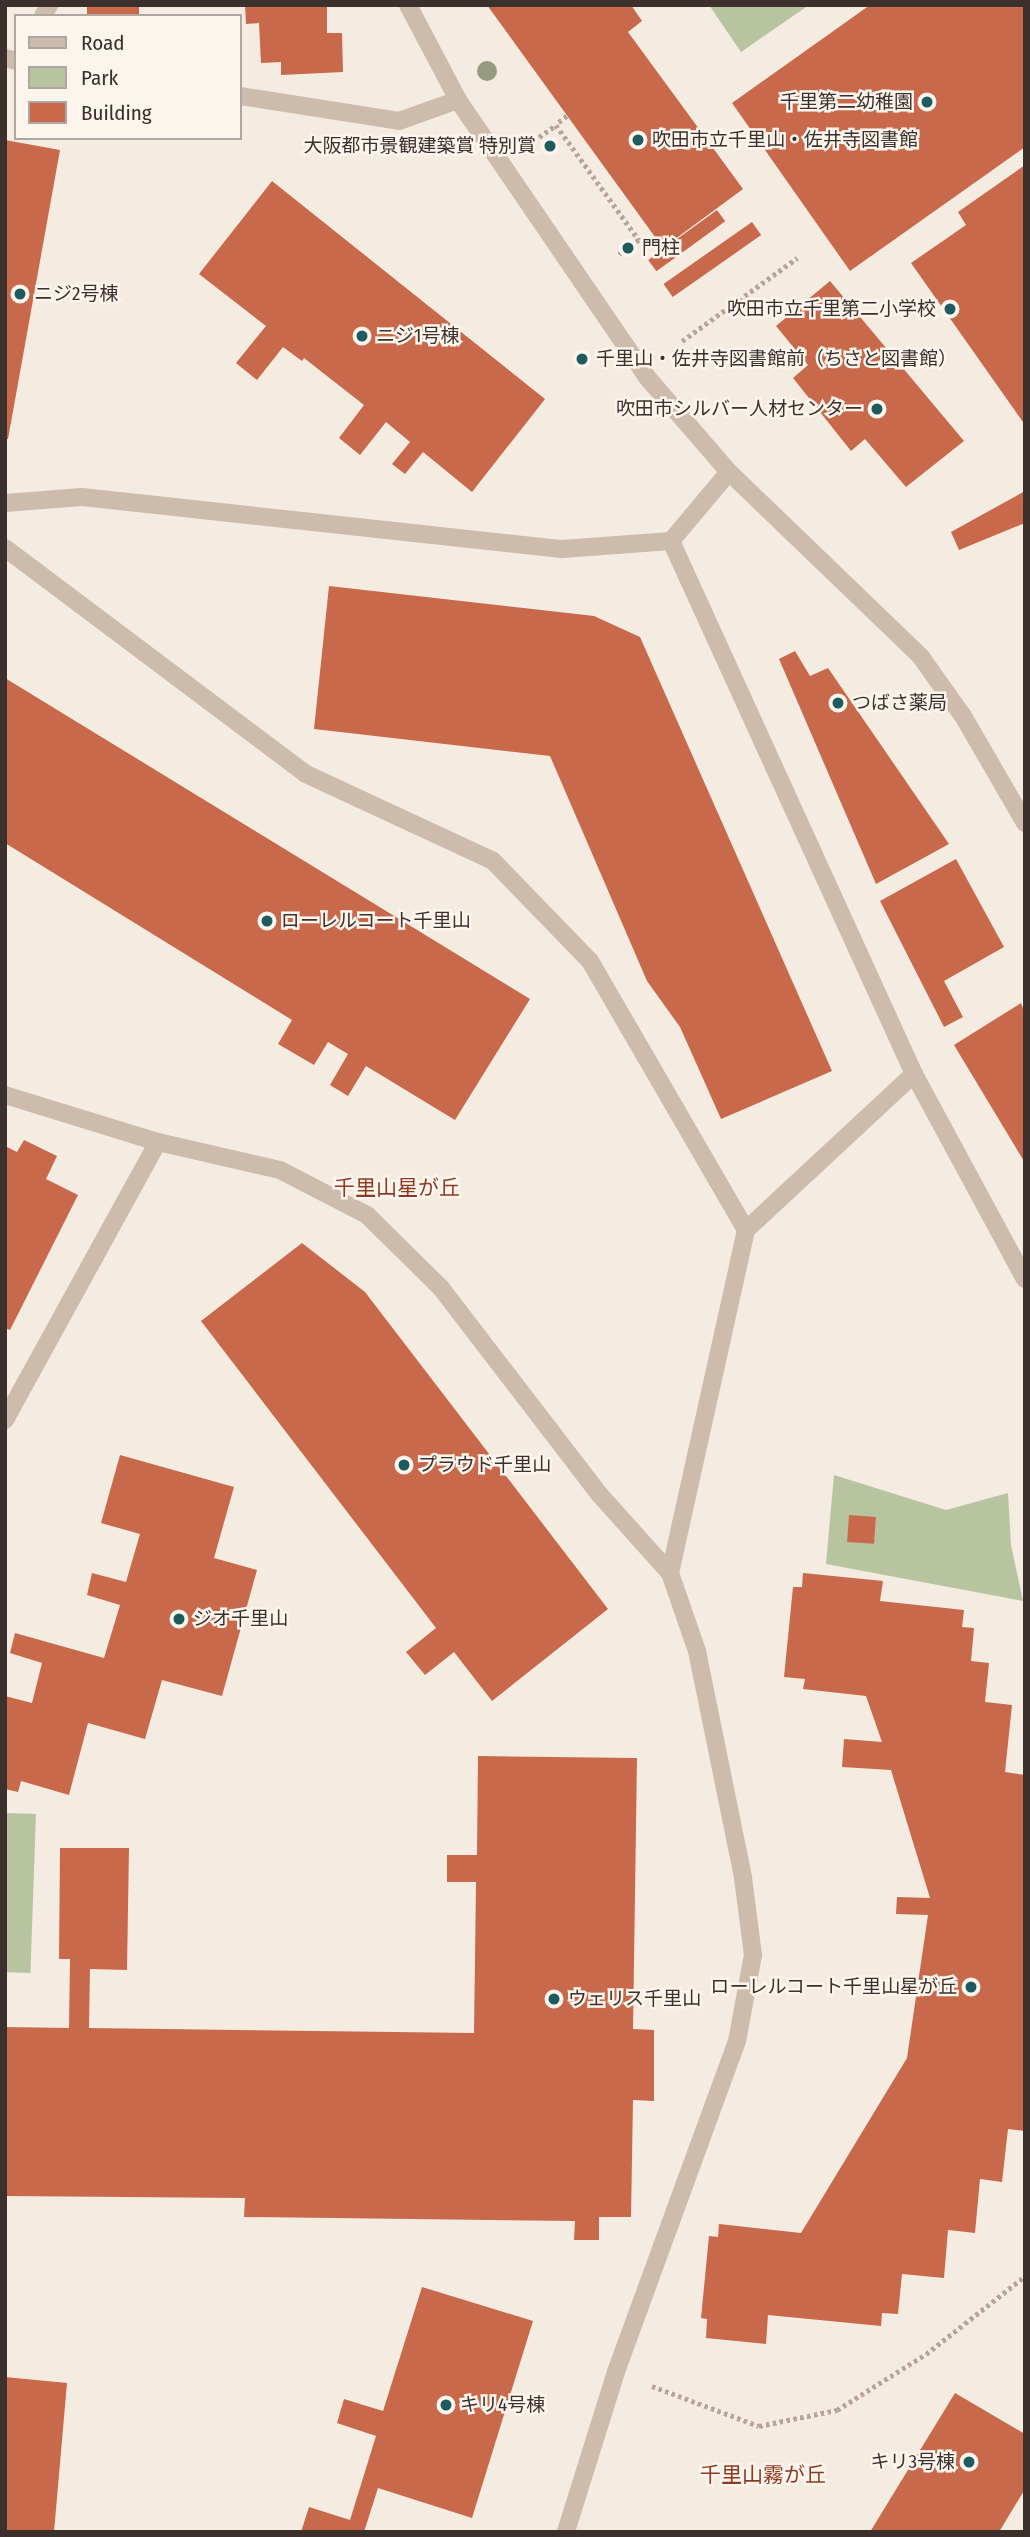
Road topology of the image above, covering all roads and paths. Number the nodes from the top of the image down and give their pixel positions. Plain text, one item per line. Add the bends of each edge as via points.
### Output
1 (408, 5) edge
2 (242, 96) edge
3 (458, 100) junction
4 (567, 116) dead end
5 (556, 125) junction
6 (539, 137) dead end
7 (618, 255) dead end
8 (797, 258) dead end
9 (682, 341) dead end
10 (729, 472) junction
11 (5, 503) edge
12 (671, 541) junction
13 (5, 548) edge
14 (1025, 823) edge
15 (914, 1074) junction
16 (5, 1096) edge
17 (158, 1142) junction
18 (746, 1230) junction
19 (1025, 1279) edge
20 (5, 1420) edge
21 (670, 1573) junction
22 (1025, 2276) edge
23 (615, 2372) junction
24 (566, 2532) edge

1 - 3 street
2 - 3 street via 399,121
3 - 10 street via 606,322
4 - 5 path
5 - 6 path
5 - 7 path via 639,240
8 - 9 path
10 - 12 street
10 - 14 street via 921,657 963,716
11 - 12 street via 82,497 562,549
12 - 15 street
13 - 18 street via 306,774 493,861 590,961
15 - 18 street
15 - 19 street
16 - 17 street
17 - 20 street
17 - 21 street via 280,1170 367,1215 441,1288 600,1495
18 - 21 street
21 - 23 street via 697,1651 743,1878 752,1955 737,2041
22 - 23 path via 926,2354 837,2410 759,2426
23 - 24 street

